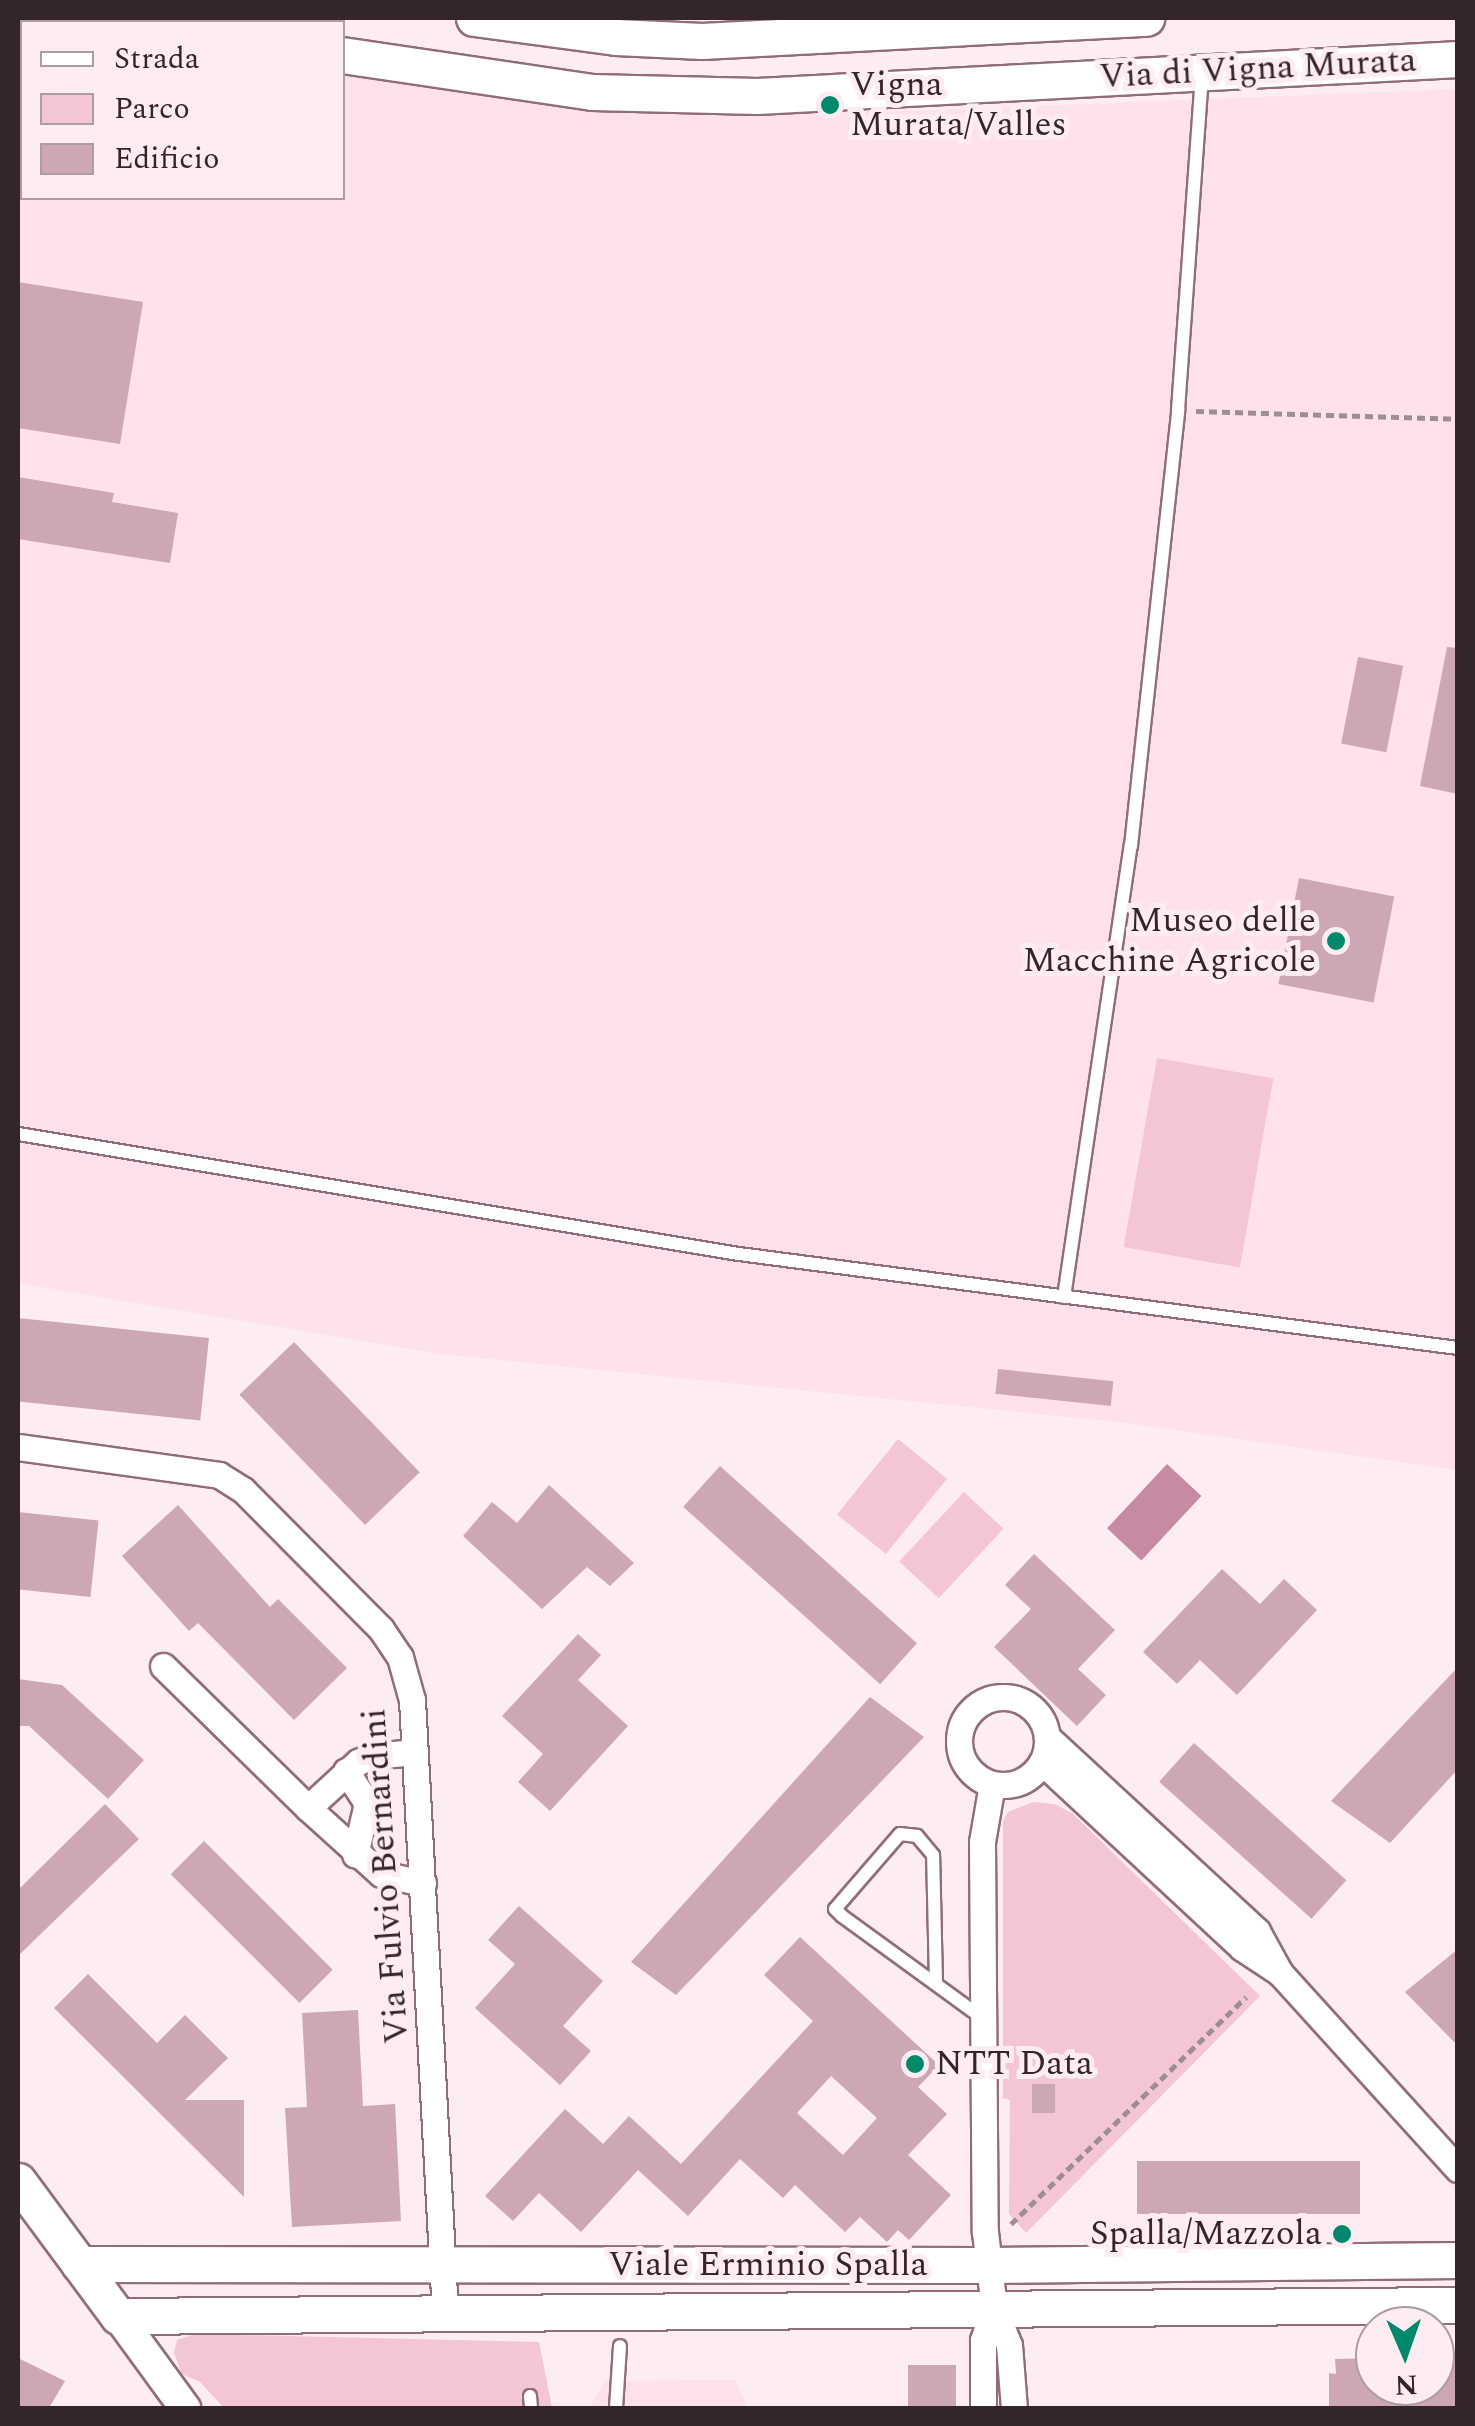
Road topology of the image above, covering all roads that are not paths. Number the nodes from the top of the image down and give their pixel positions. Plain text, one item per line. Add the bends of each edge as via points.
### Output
1 (474, 18) edge
2 (1146, 18) edge
3 (1049, 20) edge
4 (838, 27) edge
5 (701, 29) edge
6 (345, 55) edge
7 (1458, 59) edge
8 (1202, 72) junction
9 (18, 1134) edge
10 (1064, 1297) junction
11 (1458, 1348) edge
12 (18, 1448) edge
13 (162, 1666) dead end
14 (1044, 1749) junction
15 (415, 1752) junction
16 (346, 1771) junction
17 (992, 1784) junction
18 (308, 1808) junction
19 (355, 1854) junction
20 (423, 1883) junction
21 (936, 1983) junction
22 (982, 2017) junction
23 (1458, 2169) edge
24 (18, 2182) edge
25 (1458, 2260) edge
26 (79, 2264) junction
27 (443, 2265) junction
28 (989, 2265) junction
29 (1458, 2305) edge
30 (994, 2308) junction
31 (445, 2313) junction
32 (118, 2316) junction
33 (620, 2346) dead end
34 (185, 2408) edge
35 (616, 2408) edge
36 (982, 2408) edge
37 (1014, 2408) edge

1 - 5 main road, Via di Vigna Murata via 572,32
2 - 3 main road, Via di Vigna Murata
3 - 4 main road, Via di Vigna Murata
4 - 5 main road, Via di Vigna Murata
6 - 8 main road, Via di Vigna Murata via 570,89 702,96
7 - 8 main road, Via di Vigna Murata
8 - 10 lane via 1178,410 1132,846
9 - 10 lane via 630,1237
10 - 11 lane
12 - 15 street, Via Fulvio Bernardini via 184,1467 219,1475 244,1490 381,1629 400,1657 412,1700
13 - 18 street
14 - 17 street via 1023,1780
14 - 17 street via 1036,1712 1012,1698 972,1709 959,1748 972,1773
14 - 23 street via 1112,1810 1242,1948 1280,1973
15 - 16 street via 372,1756
15 - 20 street, Via Fulvio Bernardini
16 - 18 street
16 - 19 street via 367,1803
17 - 22 street via 982,1842
18 - 19 street
19 - 20 street via 382,1874
20 - 27 street, Via Fulvio Bernardini
21 - 21 lane via 835,1909 900,1834 918,1836 934,1856
21 - 22 lane
22 - 28 street
24 - 26 main road
25 - 28 main road, Viale Erminio Spalla
26 - 27 main road, Viale Erminio Spalla
26 - 32 main road
27 - 28 main road, Viale Erminio Spalla
27 - 31 street, Via Fulvio Bernardini
28 - 30 street
29 - 30 main road, Viale Erminio Spalla
30 - 31 main road, Viale Erminio Spalla
30 - 36 street via 982,2340
30 - 37 street via 1009,2345
31 - 32 main road, Viale Erminio Spalla
32 - 34 street
33 - 35 lane

